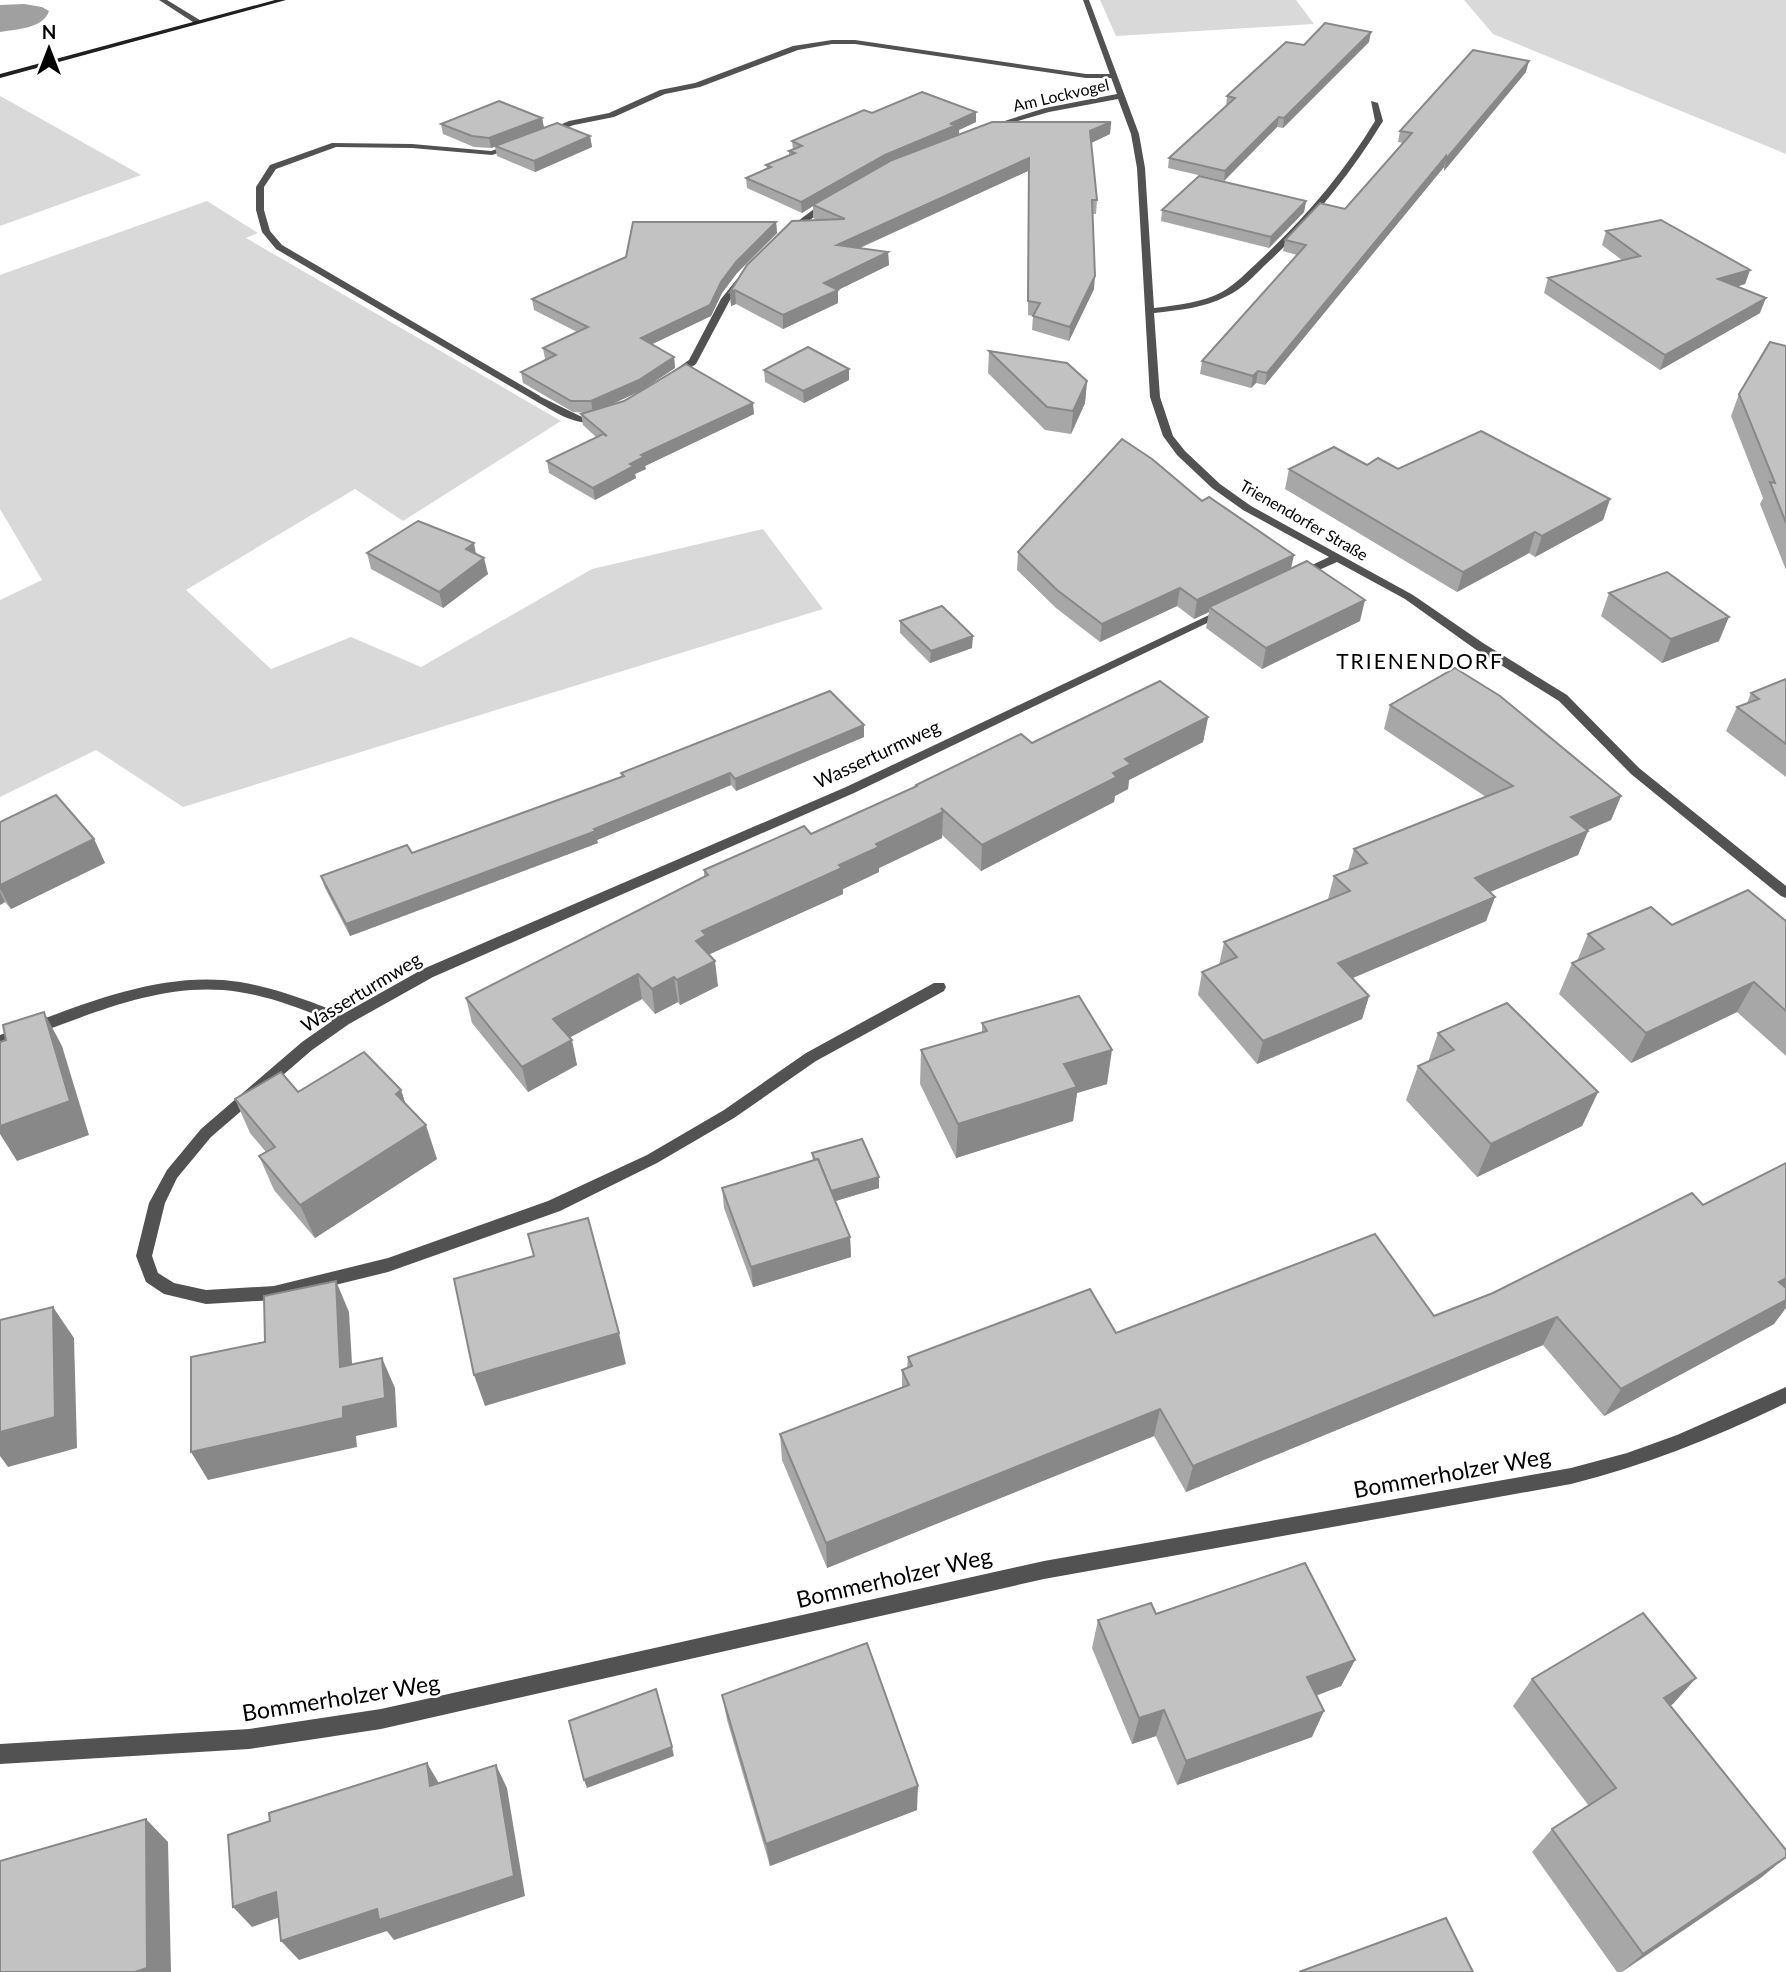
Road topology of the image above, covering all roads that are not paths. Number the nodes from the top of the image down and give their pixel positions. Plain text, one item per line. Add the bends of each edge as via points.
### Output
1 (162, 0) edge
2 (283, 0) edge
3 (1086, 0) edge
4 (199, 22) junction
5 (0, 76) edge
6 (1113, 76) junction
7 (1120, 96) junction
8 (1374, 103) dead end
9 (976, 132) edge
10 (538, 136) edge
11 (526, 140) edge
12 (838, 197) edge
13 (781, 239) edge
14 (750, 269) edge
15 (1147, 311) junction
16 (662, 382) edge
17 (610, 415) edge
18 (1336, 558) junction
19 (1286, 582) edge
20 (1236, 606) edge
21 (1786, 893) edge
22 (939, 987) dead end
23 (344, 1020) junction
24 (0, 1041) edge
25 (1786, 1395) edge
26 (0, 1754) edge

1 - 4 street
2 - 4 main road
3 - 6 street, Trienendorfer Straße
4 - 5 main road
6 - 7 street, Trienendorfer Straße
6 - 10 street via 832,42 796,48 697,85 663,92 611,115
7 - 9 street, Am Lockvogel via 1048,110
7 - 15 street, Trienendorfer Straße via 1135,134 1141,169
8 - 15 street via 1379,121 1363,149 1341,181 1271,256 1224,295
11 - 17 street via 492,153 335,145 273,167 260,187 265,232 279,247 537,398 581,420
12 - 13 street
14 - 16 street via 726,299 693,362
15 - 18 street, Trienendorfer Straße via 1155,397 1164,427 1181,453 1233,499
18 - 19 street
18 - 21 street, Trienendorfer Straße via 1409,597 1563,698 1646,780
20 - 23 street, Wasserturmweg via 850,790 428,973
22 - 23 street, Wasserturmweg via 811,1057 729,1114 652,1159 554,1206 476,1235 388,1265 274,1293 206,1297 170,1289 152,1277 144,1256 149,1228 172,1174 206,1133 256,1088
23 - 24 street via 274,994 194,984 130,995
25 - 26 street, Bommerholzer Weg via 1670,1447 1571,1476 1056,1568 382,1719 249,1739

